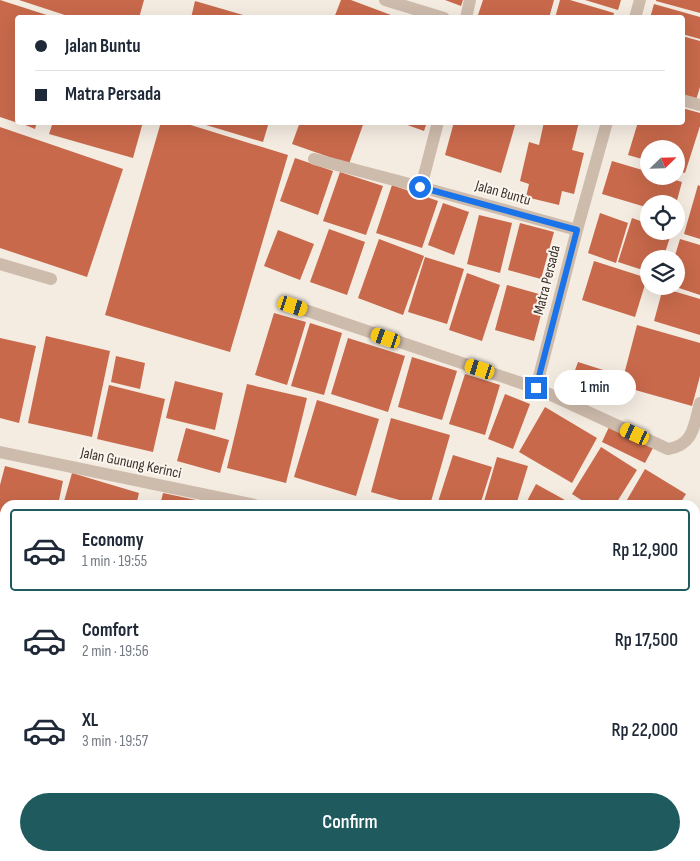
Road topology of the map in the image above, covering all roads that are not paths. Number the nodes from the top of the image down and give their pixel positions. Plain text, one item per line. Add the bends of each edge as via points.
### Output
1 (385, 0) edge
2 (470, 0) edge
3 (640, 0) edge
4 (434, 15) edge
5 (467, 15) edge
6 (636, 15) edge
7 (685, 101) edge
8 (700, 105) edge
9 (437, 125) edge
10 (606, 125) edge
11 (314, 159) dead end
12 (420, 187) junction
13 (577, 230) junction
14 (0, 264) edge
15 (51, 279) dead end
16 (293, 306) dead end
17 (536, 388) junction
18 (700, 403) edge
19 (0, 452) edge
20 (231, 500) edge

1 - 4 street
2 - 5 street
3 - 6 street
7 - 8 street
9 - 12 street
10 - 13 street, Matra Persada
11 - 12 street, Jalan Buntu
12 - 13 street, Jalan Buntu
13 - 17 street, Matra Persada
14 - 15 street
16 - 17 street
17 - 18 street via 668,449 688,440
19 - 20 street, Jalan Gunung Kerinci

